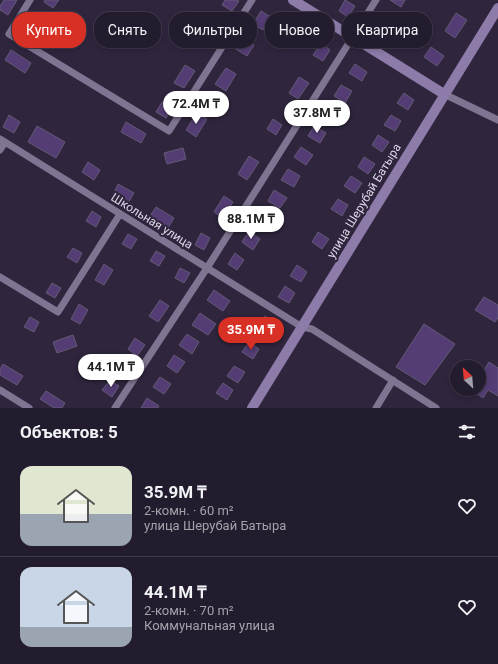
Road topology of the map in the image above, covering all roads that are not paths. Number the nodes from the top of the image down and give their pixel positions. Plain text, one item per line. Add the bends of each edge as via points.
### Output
1 (30, 0) edge
2 (252, 0) edge
3 (293, 0) edge
4 (376, 0) edge
5 (498, 8) edge
6 (369, 12) edge
7 (342, 31) edge
8 (348, 48) edge
9 (370, 48) edge
10 (444, 94) junction
11 (498, 120) edge
12 (3, 140) edge
13 (0, 150) edge
14 (120, 214) junction
15 (208, 268) junction
16 (0, 277) edge
17 (302, 327) junction
18 (393, 380) junction
19 (0, 390) edge
20 (30, 408) edge
21 (114, 408) edge
22 (252, 408) edge
23 (376, 408) edge
24 (436, 408) edge

1 - 2 street via 9,34 169,131
3 - 7 street
4 - 6 street
5 - 10 street, улица Шерубай Батыра
8 - 15 street
9 - 10 street
10 - 11 street
10 - 17 street, улица Шерубай Батыра
12 - 13 street
12 - 14 street, Школьная улица
14 - 15 street, Школьная улица
14 - 16 street via 58,312
15 - 17 street, Школьная улица
15 - 21 street
17 - 18 street, Школьная улица via 312,329
17 - 22 street, улица Шерубай Батыра
18 - 23 street
18 - 24 street, Школьная улица
19 - 20 street

